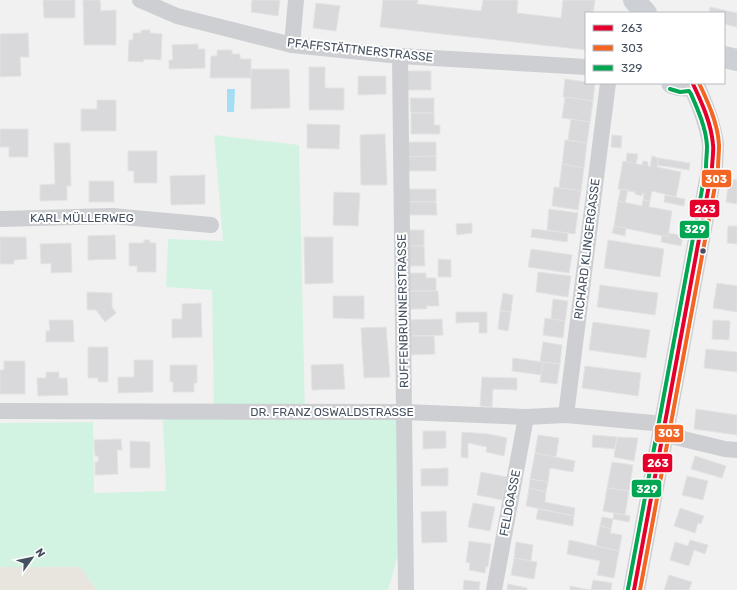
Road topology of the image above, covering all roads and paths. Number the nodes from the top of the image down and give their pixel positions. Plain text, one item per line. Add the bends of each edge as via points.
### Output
1 (140, 0) edge
2 (296, 0) edge
3 (618, 0) edge
4 (634, 0) edge
5 (625, 12) edge
6 (645, 12) edge
7 (292, 45) junction
8 (400, 56) junction
9 (725, 57) edge
10 (737, 60) edge
11 (585, 67) edge
12 (725, 72) edge
13 (737, 74) edge
14 (608, 84) edge
15 (687, 84) edge
16 (0, 218) edge
17 (211, 225) dead end
18 (0, 411) edge
19 (404, 412) junction
20 (566, 415) junction
21 (526, 417) junction
22 (663, 429) junction
23 (737, 450) edge
24 (406, 590) edge
25 (494, 590) edge
26 (634, 590) edge

1 - 7 street, PFAFFSTÄTTNERSTRASSE via 177,16
2 - 7 street
3 - 5 street
4 - 6 street
7 - 8 street, PFAFFSTÄTTNERSTRASSE
8 - 11 street, PFAFFSTÄTTNERSTRASSE
8 - 19 street, RUFFENBRUNNERSTRASSE
9 - 10 street
12 - 13 street
14 - 20 street, RICHARD KLINGERGASSE
15 - 22 street via 701,102 708,122 713,144 712,169
16 - 17 street, KARL MÜLLERWEG via 112,216
18 - 19 street, DR. FRANZ OSWALDSTRASSE
19 - 21 street, DR. FRANZ OSWALDSTRASSE
19 - 24 street, RUFFENBRUNNERSTRASSE
20 - 21 street, DR. FRANZ OSWALDSTRASSE
20 - 22 street, DR. FRANZ OSWALDSTRASSE
21 - 25 street, FELDGASSE
22 - 23 street, DR. FRANZ OSWALDSTRASSE via 725,449
22 - 26 street

